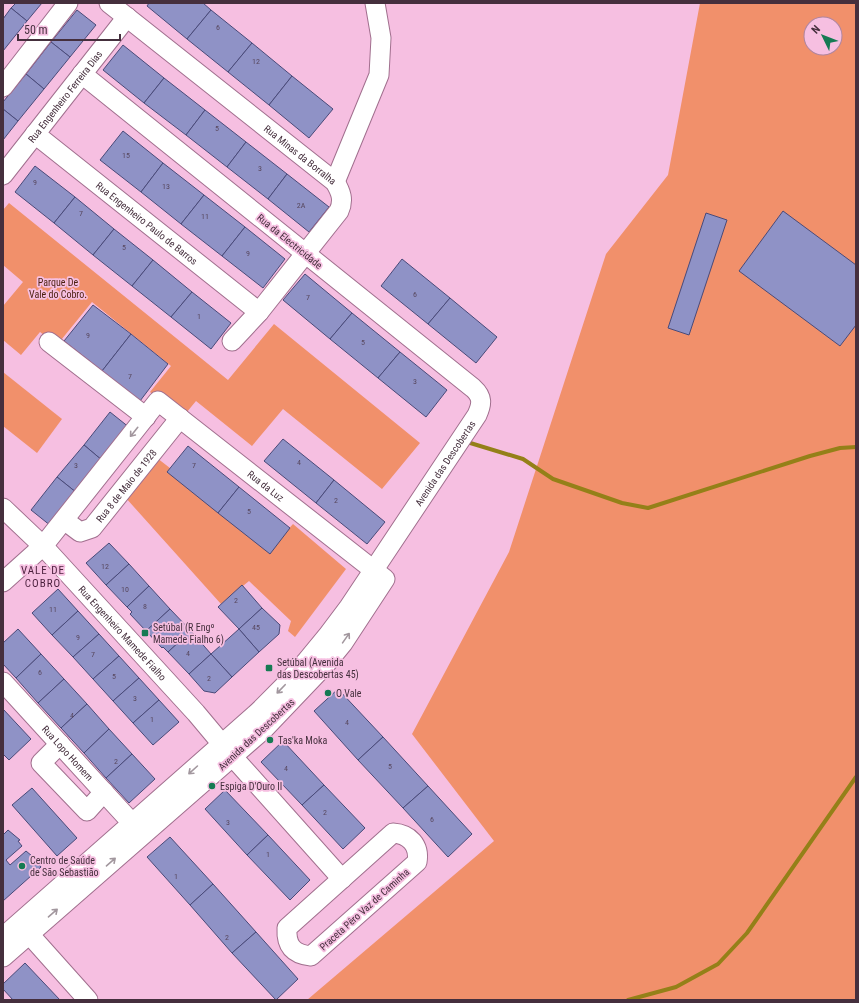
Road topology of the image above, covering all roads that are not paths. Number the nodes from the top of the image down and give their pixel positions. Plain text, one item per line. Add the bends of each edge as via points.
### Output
1 (68, 3) edge
2 (109, 3) edge
3 (375, 3) edge
4 (127, 17) junction
5 (82, 74) junction
6 (3, 87) edge
7 (35, 134) junction
8 (3, 175) edge
9 (334, 182) junction
10 (306, 253) junction
11 (258, 312) junction
12 (232, 340) dead end
13 (49, 342) dead end
14 (477, 415) joint
15 (146, 417) junction
16 (180, 418) junction
17 (3, 508) edge
18 (64, 520) junction
19 (43, 546) junction
20 (373, 570) junction
21 (3, 582) edge
22 (3, 682) edge
23 (60, 744) junction
24 (227, 750) junction
25 (104, 792) junction
26 (132, 823) junction
27 (342, 879) junction
28 (29, 934) junction
29 (3, 937) edge
30 (3, 957) edge
31 (88, 1000) edge

1 - 6 street
2 - 4 street, Rua Minas da Borralha
3 - 9 street via 381,38 379,75
4 - 5 street, Rua Engenheiro Ferreira Dias
4 - 9 street, Rua Minas da Borralha
5 - 7 street, Rua Engenheiro Ferreira Dias
5 - 10 street, Rua da Electricidade
7 - 8 street, Rua Engenheiro Ferreira Dias
7 - 11 street, Rua Engenheiro Paulo de Barros
9 - 10 street, Rua Minas da Borralha via 340,190 342,205
10 - 11 street, Rua Minas da Borralha
10 - 14 street, Rua da Electricidade via 478,392 482,402
11 - 12 street, Rua Minas da Borralha
13 - 15 street
14 - 20 street, Avenida das Descobertas
15 - 16 street, Rua da Luz via 158,401
15 -> 18 street
16 - 18 street, Rua 8 de Maio de 1928 via 92,528 80,532
16 - 20 street, Rua da Luz
17 - 19 street, Rua Engenheiro Mamede Fialho
18 - 19 street
19 - 21 street
19 - 24 street, Rua Engenheiro Mamede Fialho
20 - 24 street, Avenida das Descobertas via 330,633 255,715
22 - 23 street, Rua Lopo Homem
23 - 25 street, Rua Lopo Homem
23 - 25 street via 41,763 87,811
24 -> 26 street, Avenida das Descobertas
24 - 27 street, Rua Engenheiro Mamede Fialho
28 -> 24 street, Avenida das Descobertas
25 - 26 street, Rua Lopo Homem
26 - 29 street, Avenida das Descobertas
27 - 27 street, Praceta Pêro Vaz de Caminha via 393,833 408,837 418,850 418,862 312,956 291,948 287,942 287,928
28 - 30 street, Avenida das Descobertas
28 - 31 street

